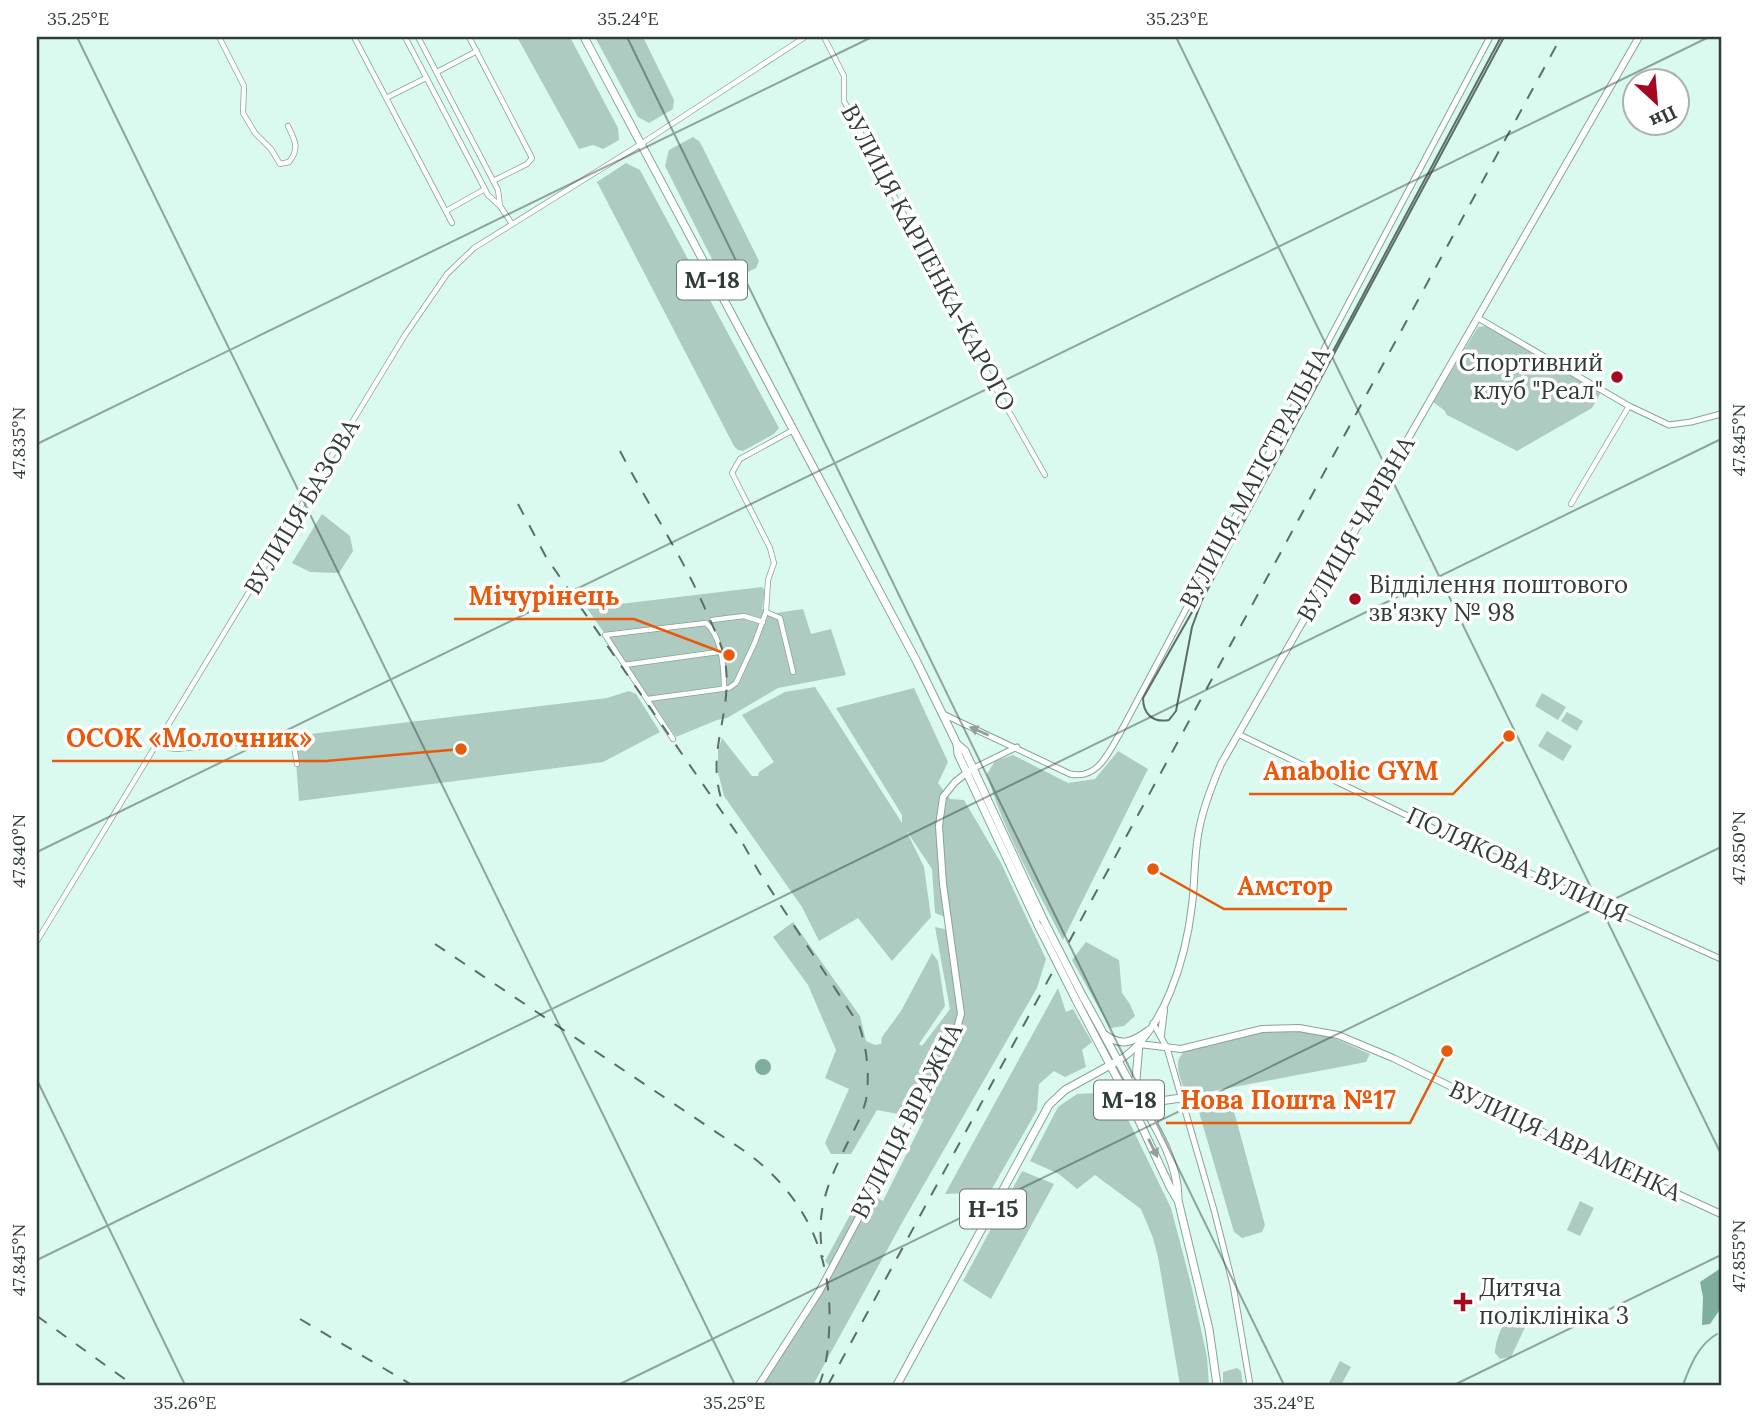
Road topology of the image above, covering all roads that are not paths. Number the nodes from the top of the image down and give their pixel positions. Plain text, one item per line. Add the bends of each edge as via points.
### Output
1 (219, 37) edge
2 (354, 37) edge
3 (405, 37) edge
4 (418, 37) edge
5 (469, 37) edge
6 (584, 37) edge
7 (805, 37) edge
8 (824, 37) edge
9 (1490, 37) edge
10 (1639, 37) edge
11 (477, 51) junction
12 (437, 72) junction
13 (426, 78) junction
14 (386, 98) junction
15 (288, 126) dead end
16 (641, 144) junction
17 (493, 181) junction
18 (485, 189) junction
19 (500, 206) junction
20 (446, 211) junction
21 (452, 223) dead end
22 (512, 224) junction
23 (1478, 318) junction
24 (1629, 406) junction
25 (1721, 414) edge
26 (794, 430) junction
27 (1045, 475) dead end
28 (1571, 504) dead end
29 (766, 612) junction
30 (712, 620) dead end
31 (762, 622) junction
32 (718, 652) dead end
33 (624, 665) junction
34 (793, 672) dead end
35 (724, 688) junction
36 (648, 699) junction
37 (943, 713) junction
38 (1238, 734) junction
39 (673, 739) dead end
40 (160, 742) junction
41 (1017, 747) junction
42 (297, 764) dead end
43 (970, 771) junction
44 (37, 941) edge
45 (1721, 959) edge
46 (1079, 997) junction
47 (1166, 1002) junction
48 (1153, 1023) junction
49 (1148, 1031) junction
50 (1104, 1034) junction
51 (1161, 1035) junction
52 (1139, 1044) junction
53 (1167, 1048) junction
54 (1114, 1063) junction
55 (1137, 1095) junction
56 (1181, 1098) junction
57 (1163, 1100) junction
58 (1156, 1130) junction
59 (1178, 1200) junction
60 (1721, 1214) edge
61 (759, 1385) edge
62 (897, 1385) edge
63 (1217, 1385) edge
64 (1250, 1385) edge

1 - 15 street via 244,86 243,113 280,164 289,162 296,152
2 - 14 street
3 - 13 street
4 - 12 street
5 - 11 street
6 - 16 main road, М-18
7 - 16 street
8 - 27 street, ВУЛИЦЯ КАРПЕНКА-КАРОГО via 844,76 844,101
9 - 41 street, ВУЛИЦЯ МАГІСТРАЛЬНА via 1108,755 1088,774 1077,776
10 - 23 main road, ВУЛИЦЯ ЧАРІВНА
11 - 12 street
11 - 17 street via 532,158
12 - 17 street
13 - 14 street
13 - 18 street
14 - 20 street
16 - 22 street, ВУЛИЦЯ БАЗОВА
16 - 26 main road, М-18
17 - 19 street
18 - 19 street
18 - 20 street
19 - 22 street
20 - 21 street
22 - 40 street, ВУЛИЦЯ БАЗОВА via 474,248 447,274
23 - 24 street
23 - 38 main road, ВУЛИЦЯ ЧАРІВНА
24 - 25 street via 1669,425
24 - 28 street
26 - 29 street via 740,459 732,473 773,556
26 - 37 main road, М-18
29 - 31 street
29 - 34 street via 780,618
30 - 31 street via 744,616
31 - 35 street via 736,683
32 - 33 street
33 - 35 street via 605,635 706,623 723,661
33 - 36 street
35 - 36 street
36 - 39 street
41 -> 37 street, ВУЛИЦЯ МАГІСТРАЛЬНА
37 - 43 main road, М-18 via 957,754
38 - 45 street, ПОЛЯКОВА ВУЛИЦЯ
38 - 47 main road, ВУЛИЦЯ ЧАРІВНА via 1221,764 1199,831 1190,919
40 - 42 street via 177,749 285,737 293,741
40 - 44 street, ВУЛИЦЯ БАЗОВА
41 - 43 street, ВУЛИЦЯ ВІРАЖНА
43 - 46 main road, М-18, bridge
43 - 46 main road, М-18, bridge via 1039,927
43 - 61 main road, ВУЛИЦЯ ВІРАЖНА via 943,797 939,826 961,1014 954,1039 819,1292
46 - 50 main road, М-18
46 - 54 main road, М-18
47 - 48 main road, ВУЛИЦЯ ЧАРІВНА
47 - 51 main road
48 - 49 main road, ВУЛИЦЯ ЧАРІВНА
48 - 51 street
49 - 50 main road via 1120,1043
49 - 52 main road, ВУЛИЦЯ ЧАРІВНА
50 - 54 main road, М-18
51 - 53 street
52 - 53 main road, ВУЛИЦЯ АВРАМЕНКА
52 - 54 main road, ВУЛИЦЯ ЧАРІВНА
52 - 55 main road
53 - 56 street
53 - 60 main road, ВУЛИЦЯ АВРАМЕНКА via 1181,1049 1262,1029 1299,1028 1338,1035
54 - 55 main road, М-18
54 -> 59 main road, М-18
54 - 62 main road, Н-15 via 1065,1090 1049,1105
55 - 57 main road via 1147,1102
55 - 58 main road, М-18
56 - 57 main road
56 - 64 street via 1233,1285
57 - 58 main road via 1153,1112
58 - 59 main road, М-18 via 1178,1184
59 - 63 main road, М-18 via 1209,1329

